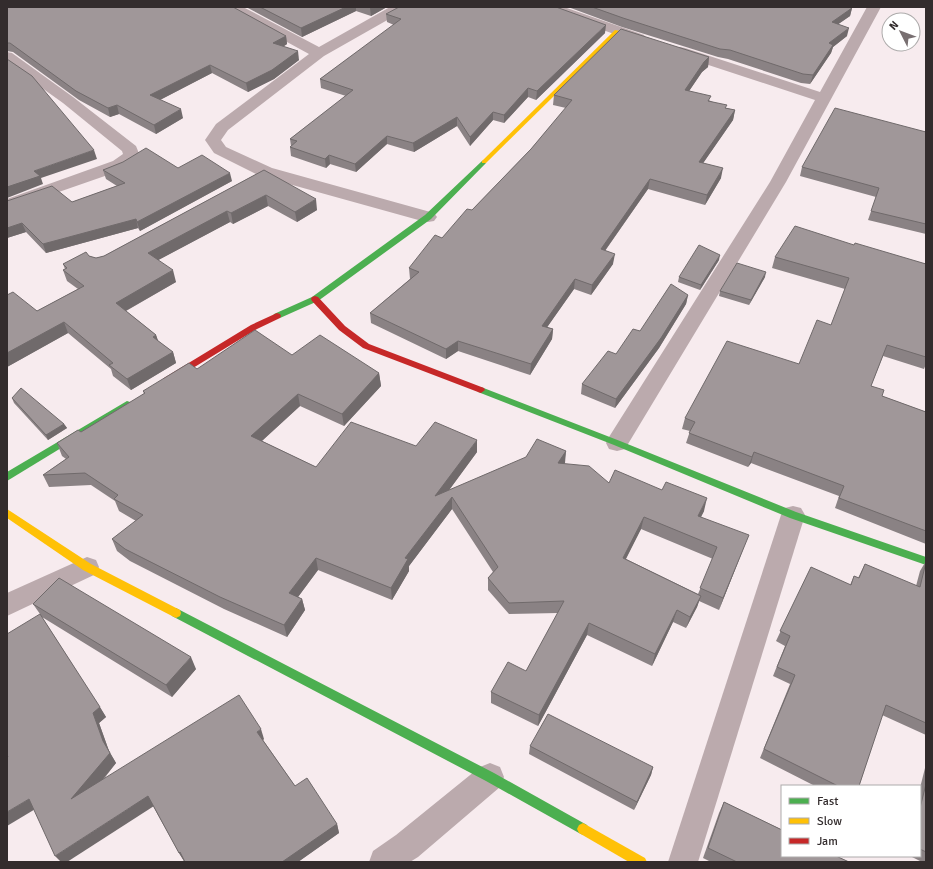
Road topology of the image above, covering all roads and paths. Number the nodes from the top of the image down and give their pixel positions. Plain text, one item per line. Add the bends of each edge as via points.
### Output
1 (233, 7) edge
2 (400, 7) edge
3 (551, 7) edge
4 (874, 7) edge
5 (617, 31) junction
6 (652, 42) edge
7 (666, 46) edge
8 (319, 53) junction
9 (7, 56) edge
10 (823, 98) junction
11 (266, 172) junction
12 (247, 182) edge
13 (7, 205) edge
14 (428, 217) junction
15 (315, 299) junction
16 (161, 384) edge
17 (134, 400) edge
18 (618, 443) junction
19 (7, 477) edge
20 (7, 513) edge
21 (793, 515) junction
22 (926, 561) edge
23 (87, 567) junction
24 (7, 605) edge
25 (490, 777) junction
26 (384, 862) edge
27 (641, 862) edge
28 (683, 862) edge

1 - 8 street
2 - 8 street
3 - 5 street
4 - 10 street
5 - 6 street
5 - 14 street
7 - 10 street
8 - 11 street via 222,127 213,140 220,150
9 - 13 street via 130,149 132,156 119,165
10 - 18 street via 778,182
11 - 12 street
11 - 14 street
14 - 15 street
15 - 16 street via 254,327
15 - 18 street via 342,328 366,346
17 - 19 street
18 - 21 street
20 - 23 street
21 - 22 street
21 - 28 street
23 - 24 street
23 - 25 street
25 - 26 street
25 - 27 street

